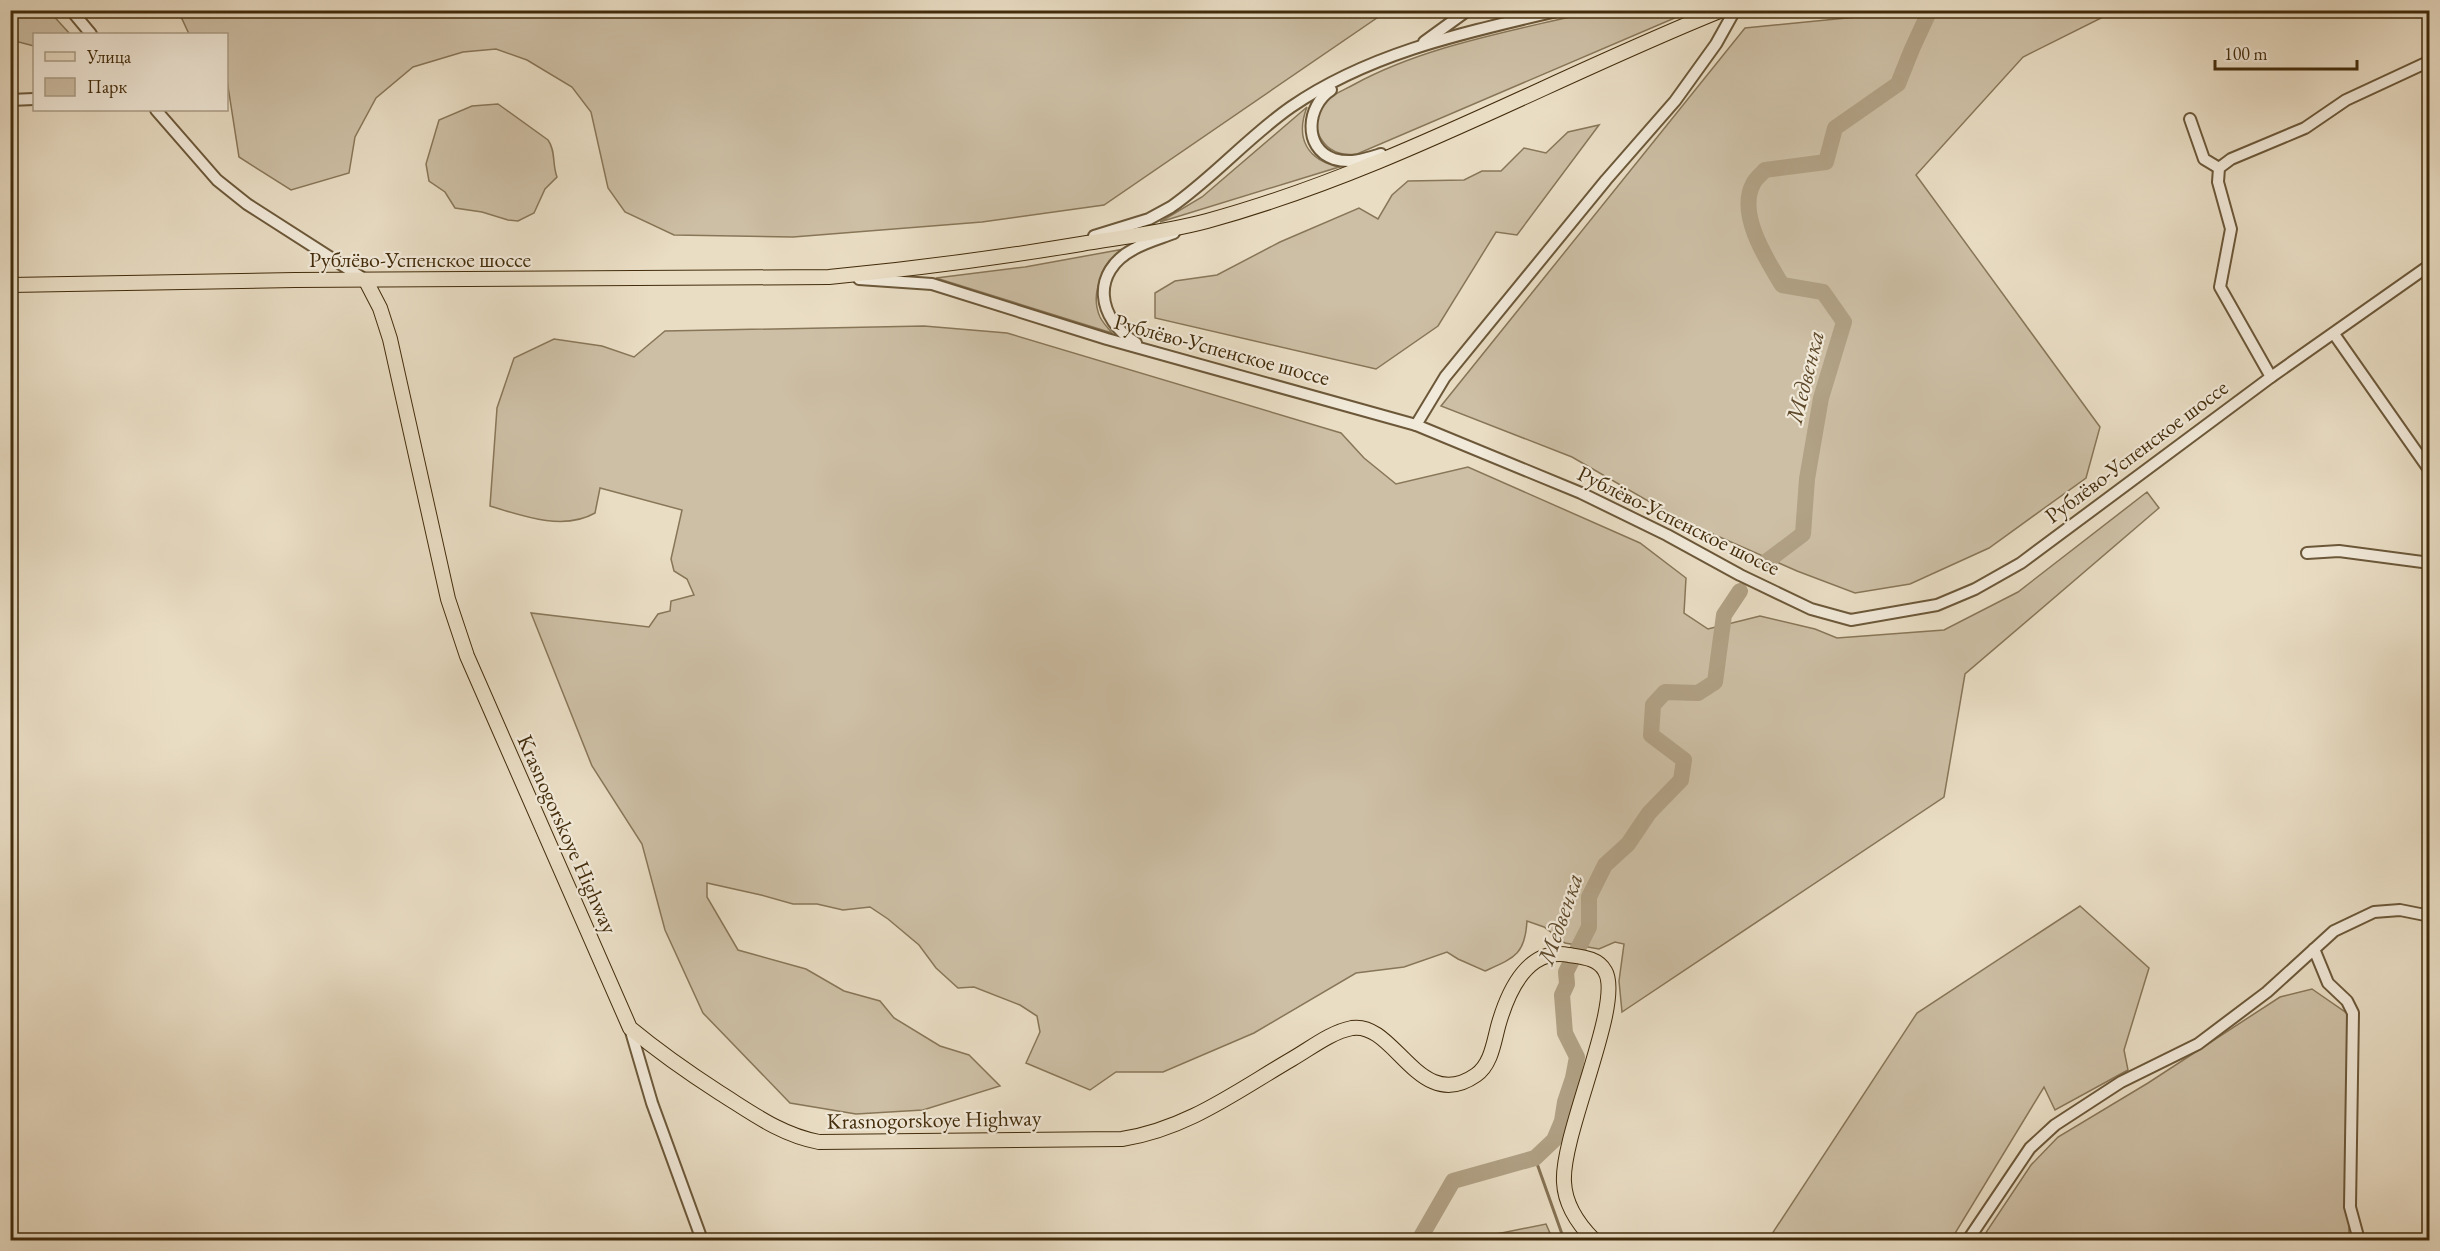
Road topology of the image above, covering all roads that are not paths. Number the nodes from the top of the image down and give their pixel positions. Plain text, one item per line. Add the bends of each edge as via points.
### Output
1 (71, 10) edge
2 (1468, 10) edge
3 (1541, 10) edge
4 (1722, 10) edge
5 (1735, 10) edge
6 (1559, 11) edge
7 (90, 33) edge
8 (1418, 47) junction
9 (1380, 60) junction
10 (2430, 61) edge
11 (33, 99) edge
12 (10, 100) edge
13 (157, 111) edge
14 (2190, 119) dead end
15 (1438, 138) junction
16 (2219, 168) junction
17 (1204, 221) junction
18 (1039, 251) junction
19 (2430, 265) edge
20 (829, 277) junction
21 (366, 281) junction
22 (10, 285) edge
23 (2334, 334) junction
24 (1144, 348) junction
25 (2271, 377) junction
26 (1416, 425) junction
27 (2430, 471) edge
28 (2307, 552) dead end
29 (2430, 563) edge
30 (2430, 916) edge
31 (2314, 949) junction
32 (630, 1028) junction
33 (702, 1240) edge
34 (1594, 1240) edge
35 (1968, 1240) edge
36 (2359, 1240) edge

1 - 7 street
2 - 8 street
3 - 6 street
4 - 15 main road, Рублёво-Успенское шоссе
5 - 26 street via 1675,102 1445,376
6 - 8 street
8 - 9 street
9 - 15 street via 1317,102 1311,126 1318,148 1333,158 1351,162
9 - 18 street via 1291,107 1171,207 1114,231
10 - 16 street via 2346,100 2305,128 2231,159
11 - 12 street
13 - 21 street, Krasnogorskoye Highway via 217,180 255,210
14 - 16 street via 2204,159
15 - 17 main road, Рублёво-Успенское шоссе via 1326,181
16 - 25 street via 2217,182 2231,229 2220,287
17 - 18 main road, Рублёво-Успенское шоссе
17 - 24 street via 1133,249 1110,273 1104,288 1109,319 1122,335
18 - 20 main road, Рублёво-Успенское шоссе
19 - 23 street, Рублёво-Успенское шоссе
20 - 21 main road, Рублёво-Успенское шоссе
20 - 24 street, Рублёво-Успенское шоссе via 932,284
21 - 22 main road, Рублёво-Успенское шоссе
21 - 32 main road, Krasnogorskoye Highway via 390,339 448,599 467,656
23 - 25 street, Рублёво-Успенское шоссе
23 - 27 street
24 - 26 street, Рублёво-Успенское шоссе
25 - 26 street, Рублёво-Успенское шоссе via 2021,563 1937,605 1851,620 1811,609 1581,493
28 - 29 street via 2339,551
30 - 31 street via 2400,910 2374,912 2334,931
31 - 35 street via 2267,992 2198,1044 2121,1082 2055,1125 2030,1148
31 - 36 street via 2328,983 2347,1001 2353,1013 2350,1207
32 - 33 street via 652,1103
32 - 34 main road, Krasnogorskoye Highway via 772,1126 807,1140 848,1143 1122,1139 1172,1128 1330,1036 1356,1027 1369,1029 1382,1038 1414,1070 1430,1080 1468,1080 1487,1062 1507,1000 1535,961 1547,954 1561,953 1590,959 1605,971 1608,1005 1570,1138 1563,1179 1571,1212

